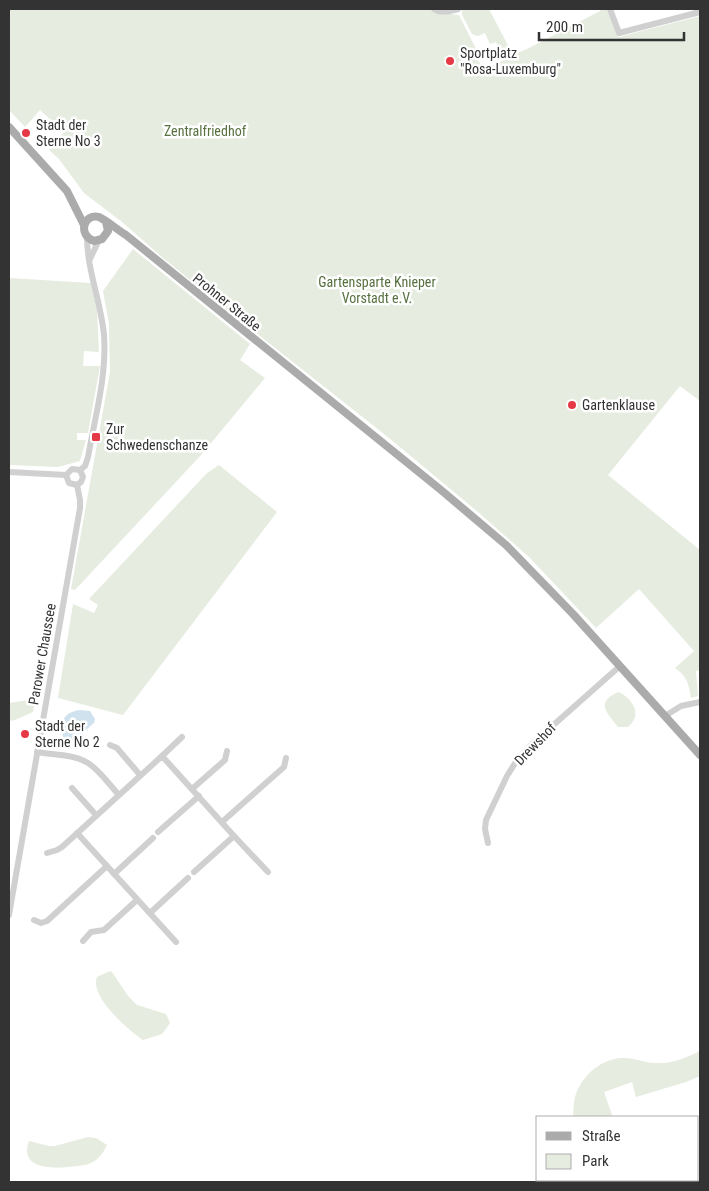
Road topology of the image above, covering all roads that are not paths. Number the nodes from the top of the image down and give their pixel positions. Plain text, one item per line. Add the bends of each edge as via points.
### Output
1 (434, 9) edge
2 (458, 9) edge
3 (610, 9) edge
4 (700, 12) edge
5 (9, 127) edge
6 (74, 201) junction
7 (90, 218) junction
8 (106, 222) junction
9 (84, 225) junction
10 (87, 237) junction
11 (102, 239) junction
12 (132, 241) junction
13 (90, 260) junction
14 (80, 470) junction
15 (9, 472) edge
16 (66, 475) junction
17 (77, 485) junction
18 (620, 666) junction
19 (700, 702) edge
20 (665, 716) junction
21 (182, 737) dead end
22 (110, 745) dead end
23 (227, 751) dead end
24 (38, 752) junction
25 (700, 755) edge
26 (162, 756) junction
27 (286, 758) dead end
28 (140, 775) junction
29 (72, 788) dead end
30 (192, 789) junction
31 (118, 794) junction
32 (199, 796) junction
33 (96, 815) junction
34 (222, 822) junction
35 (158, 832) dead end
36 (77, 833) junction
37 (234, 836) junction
38 (153, 838) dead end
39 (488, 843) dead end
40 (47, 853) dead end
41 (107, 866) junction
42 (194, 872) dead end
43 (268, 872) dead end
44 (114, 874) junction
45 (188, 878) dead end
46 (137, 900) junction
47 (150, 913) junction
48 (9, 915) edge
49 (34, 920) dead end
50 (82, 941) dead end
51 (176, 942) dead end

1 - 2 street
3 - 4 street via 619,33
5 - 6 main road
6 - 7 main road
6 - 9 main road
7 - 8 main road via 99,217
7 - 9 main road
8 - 11 main road via 108,231
8 - 12 main road, Prohner Straße
9 - 10 main road, Parower Chaussee
10 - 11 main road
10 - 13 street, Parower Chaussee
11 - 12 main road, Prohner Straße via 121,236
11 - 13 street
12 - 18 main road, Prohner Straße via 506,545
13 - 14 street, Parower Chaussee via 102,315 104,357 88,457
14 - 16 street via 72,469
14 - 17 street, Parower Chaussee via 83,477
15 - 16 street
16 - 17 street via 69,483
17 - 24 street, Parower Chaussee via 80,508
18 - 20 main road, Prohner Straße
18 - 39 street, Drewshof via 517,760 486,820
19 - 20 street via 681,706
20 - 25 main road, Prohner Straße
21 - 26 street
22 - 28 street via 117,748
23 - 30 street via 225,760
24 - 31 street via 85,762
24 - 48 street, Parower Chaussee
26 - 28 street
26 - 30 street
27 - 34 street via 284,767
28 - 31 street
29 - 33 street
30 - 32 street
31 - 33 street
32 - 34 street
32 - 35 street
33 - 36 street
34 - 37 street
36 - 40 street via 57,850
36 - 41 street
37 - 42 street
37 - 43 street
38 - 44 street
41 - 44 street
41 - 49 street via 47,921
44 - 46 street
45 - 47 street
46 - 47 street
46 - 50 street via 104,930 93,931
47 - 51 street

